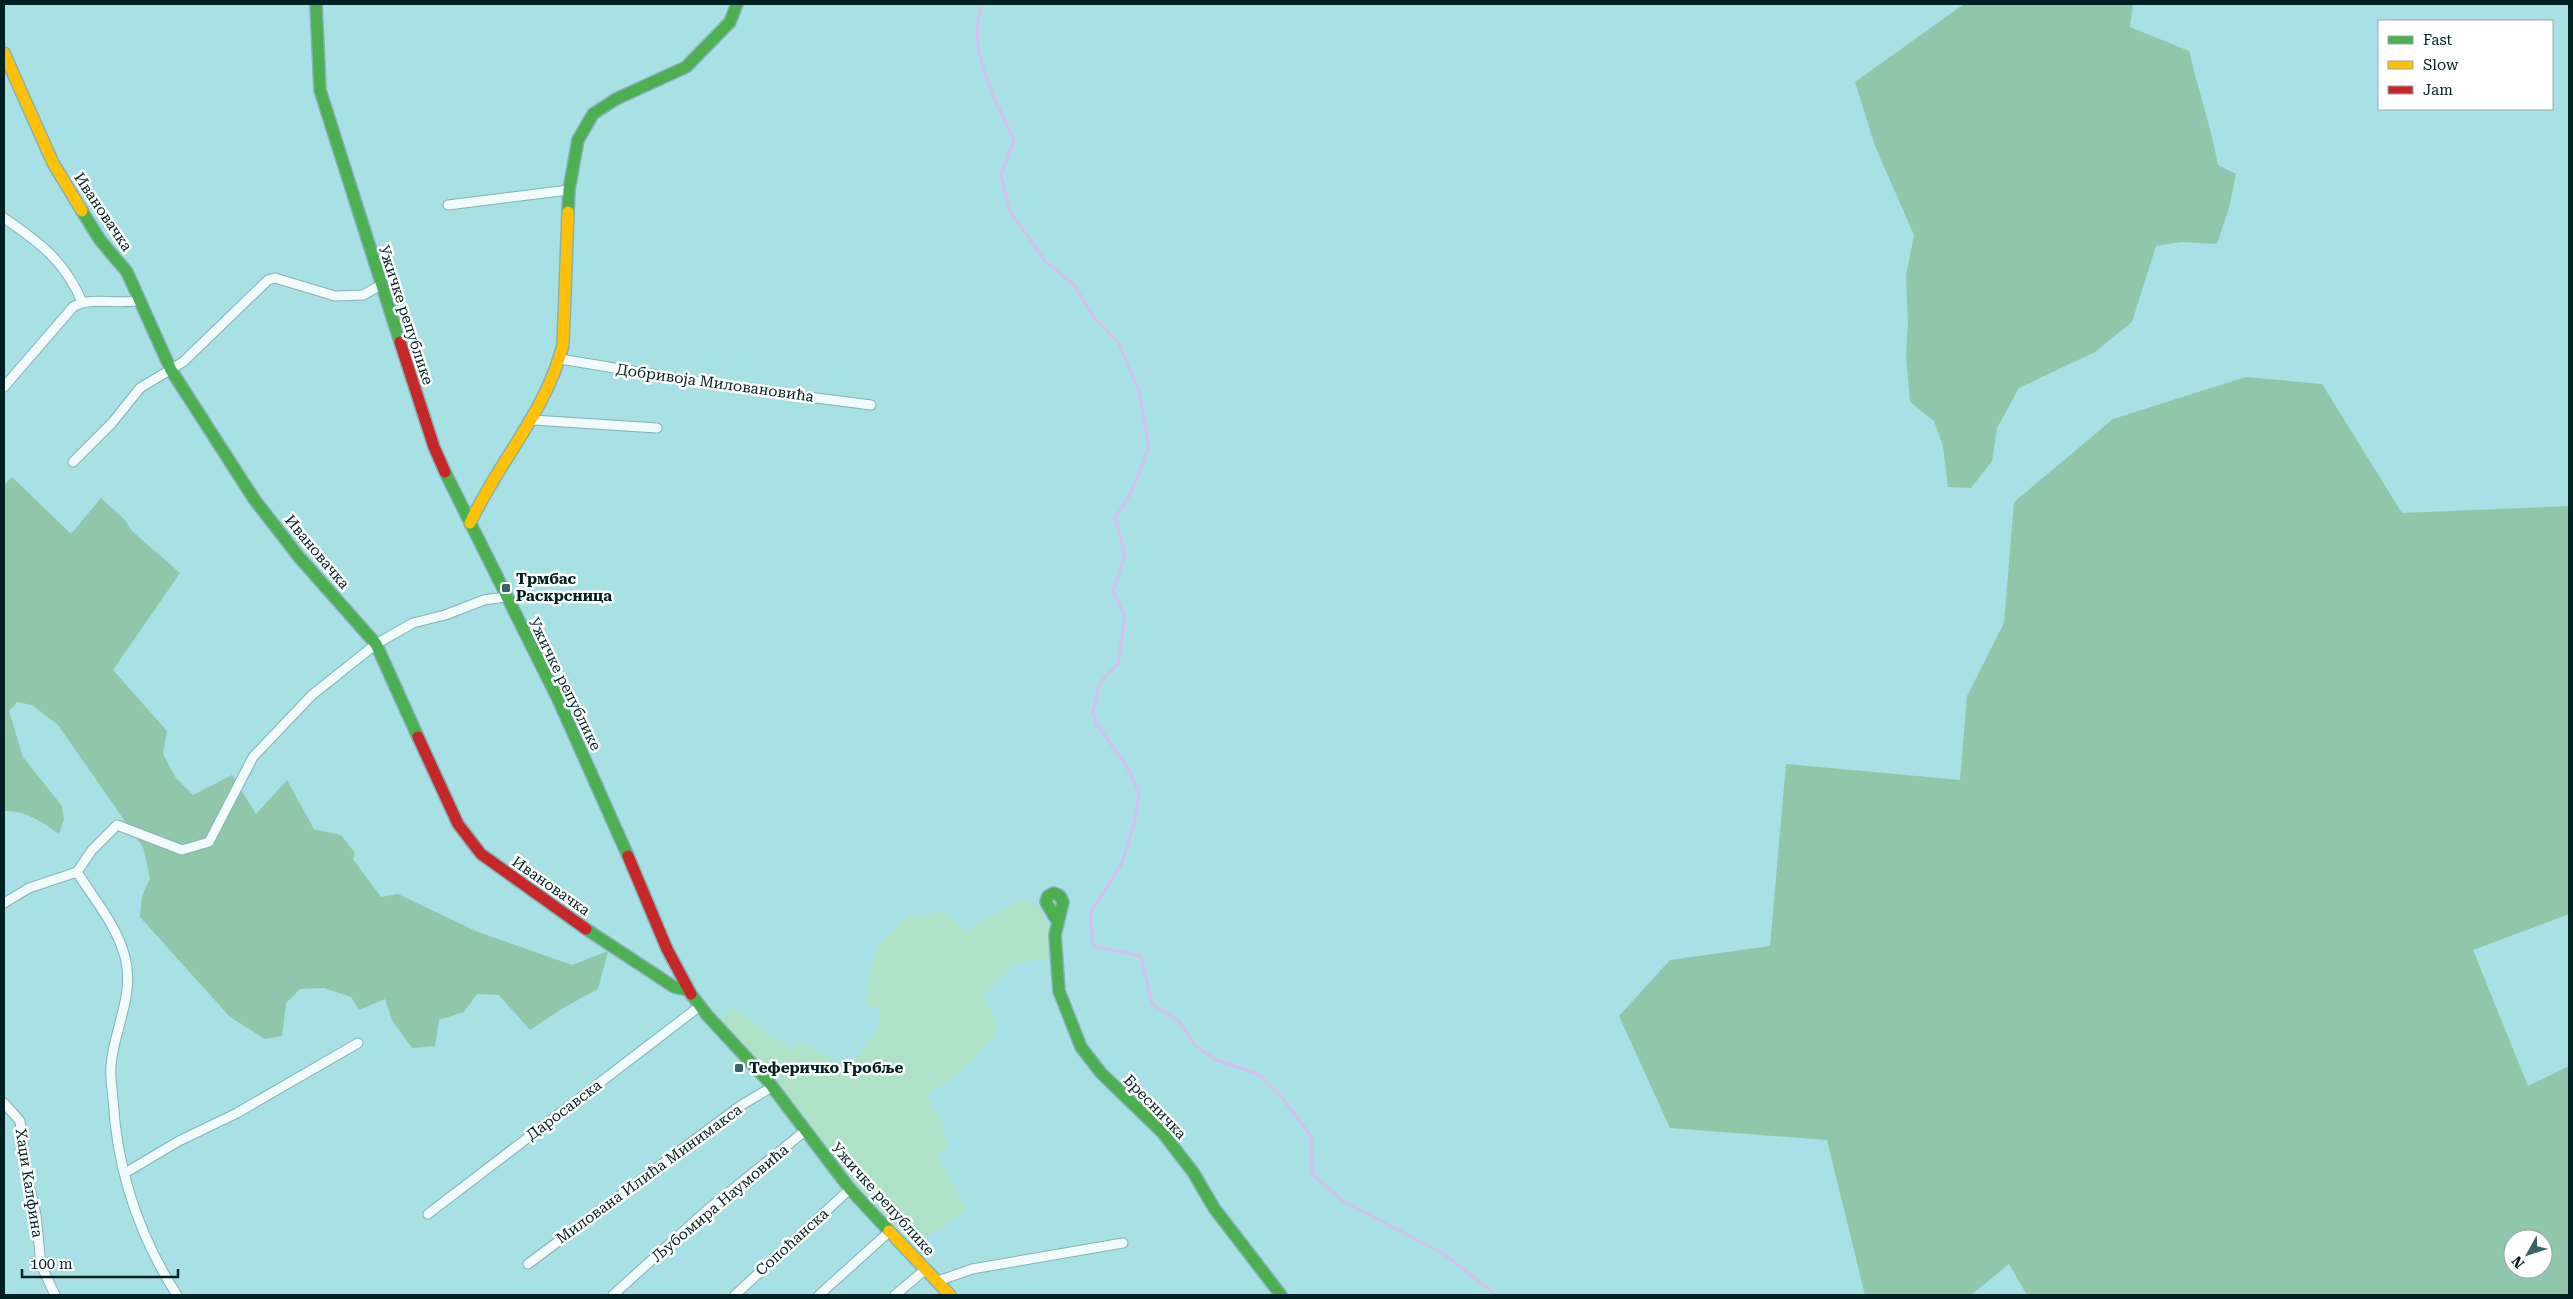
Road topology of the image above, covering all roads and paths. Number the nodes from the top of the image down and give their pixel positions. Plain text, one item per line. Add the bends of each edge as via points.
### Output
1 (316, 4) edge
2 (737, 4) edge
3 (4, 53) edge
4 (569, 190) junction
5 (448, 205) dead end
6 (4, 218) edge
7 (381, 285) junction
8 (140, 300) junction
9 (82, 302) junction
10 (560, 359) junction
11 (171, 370) junction
12 (4, 387) edge
13 (871, 405) dead end
14 (533, 420) junction
15 (657, 428) dead end
16 (73, 462) dead end
17 (470, 523) junction
18 (505, 597) junction
19 (376, 644) junction
20 (77, 872) junction
21 (4, 903) edge
22 (1057, 921) dead end
23 (688, 990) junction
24 (700, 1006) junction
25 (358, 1043) dead end
26 (772, 1086) junction
27 (4, 1103) edge
28 (805, 1131) junction
29 (125, 1173) junction
30 (850, 1189) junction
31 (428, 1214) dead end
32 (889, 1232) junction
33 (1123, 1243) dead end
34 (528, 1264) dead end
35 (926, 1269) junction
36 (938, 1281) junction
37 (55, 1295) edge
38 (177, 1295) edge
39 (613, 1295) edge
40 (735, 1295) edge
41 (819, 1295) edge
42 (895, 1295) edge
43 (950, 1295) edge
44 (1281, 1295) edge

1 - 7 street, Ужичке републике via 320,90
2 - 4 street via 730,22 686,66 616,99 593,114 578,140
3 - 8 street, Ивановачка via 54,163 100,240 127,272
4 - 5 street
4 - 10 street
6 - 9 street via 49,251 63,267
7 - 11 street via 363,295 335,296 275,278 268,280
7 - 17 street, Ужичке републике via 440,463
8 - 9 street
8 - 11 street, Ивановачка
9 - 12 street via 73,307
10 - 13 street, Добривоја Миловановића via 730,387
10 - 14 street
11 - 16 street via 140,388 112,423
11 - 19 street, Ивановачка via 254,498 299,557
14 - 15 street
14 - 17 street via 503,462
17 - 18 street, Ужичке републике
18 - 19 street via 495,597 445,615 426,618
18 - 23 street, Ужичке републике via 558,699 670,956
19 - 20 street via 312,695 253,757 209,842 182,850 117,825 92,850
19 - 23 street, Ивановачка via 458,824 481,854 674,987
20 - 21 street via 29,888
20 - 29 street via 117,935 128,977 111,1065 115,1134
22 - 44 street, Бресничка via 1059,991 1070,1026 1081,1046 1101,1073 1162,1132 1193,1172 1214,1208
23 - 24 street, Ужичке републике
24 - 26 street, Ужичке републике
24 - 31 street, Даросавска
25 - 29 street
26 - 28 street, Ужичке републике
26 - 34 street, Милована Илића Минимакса via 733,1111
27 - 37 street, Хаџи Калфина via 20,1121 44,1276
28 - 30 street, Ужичке републике
28 - 39 street, Љубомира Наумовића via 706,1210
29 - 38 street via 141,1229 158,1266
30 - 32 street, Ужичке републике
30 - 40 street, Сопоћанска
32 - 35 street, Ужичке републике
32 - 41 street
33 - 36 street via 972,1270
35 - 36 street, Ужичке републике
35 - 42 street
36 - 43 street, Ужичке републике

